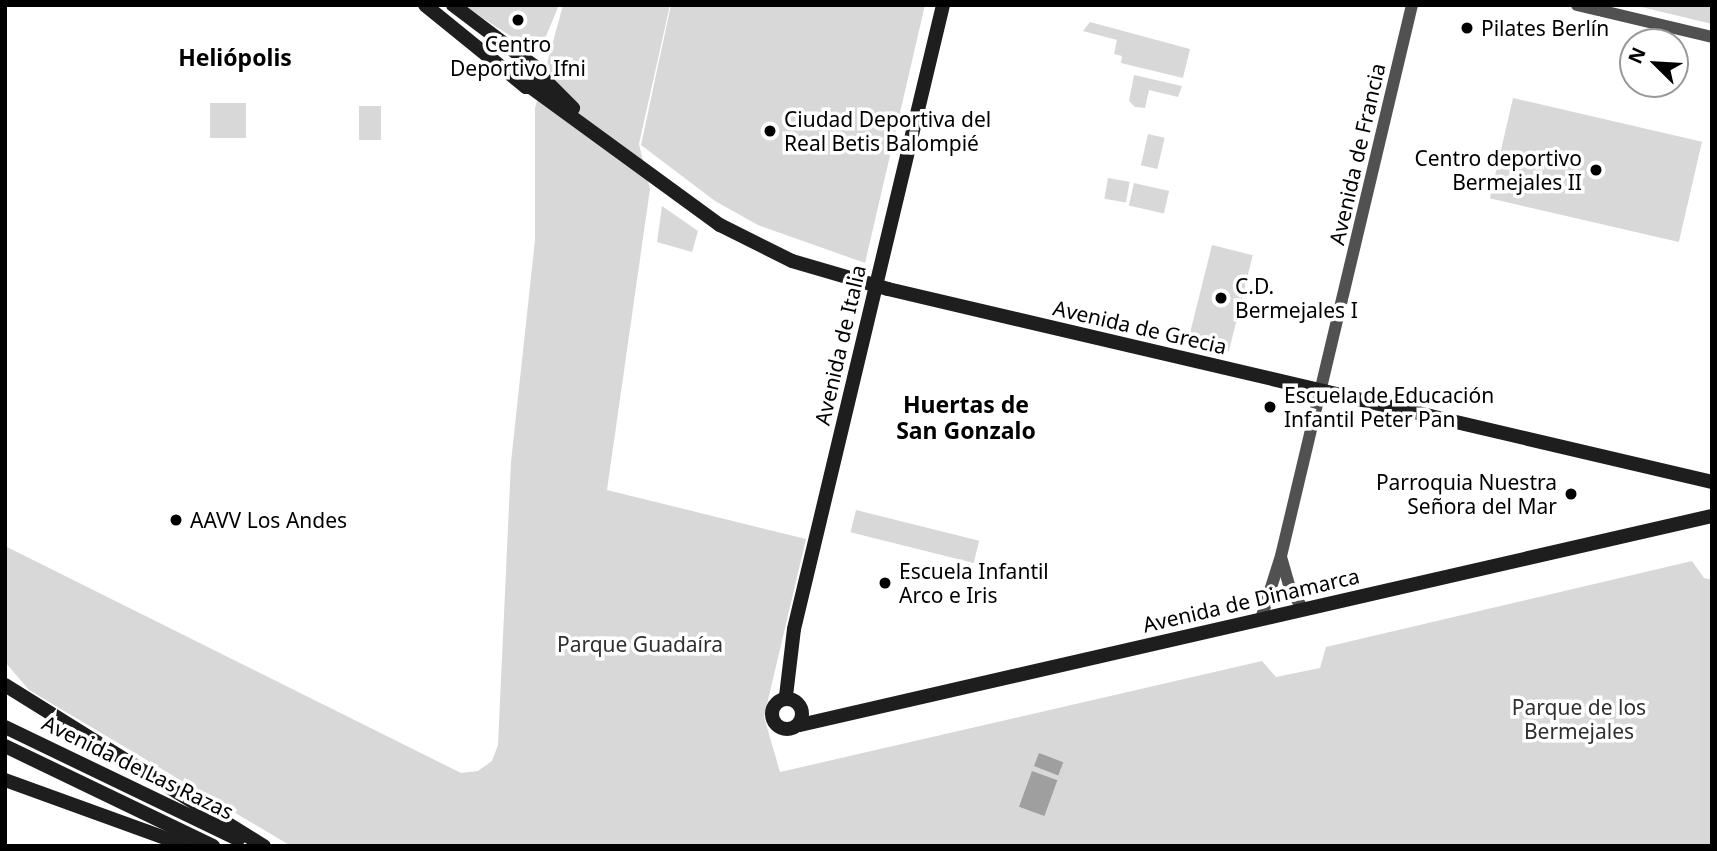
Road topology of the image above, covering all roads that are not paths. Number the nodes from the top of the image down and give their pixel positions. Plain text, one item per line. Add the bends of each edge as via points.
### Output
1 (425, 5) edge
2 (453, 5) edge
3 (943, 5) edge
4 (1412, 5) edge
5 (1577, 5) edge
6 (1712, 37) edge
7 (538, 72) junction
8 (526, 85) junction
9 (594, 130) junction
10 (876, 286) junction
11 (1320, 391) junction
12 (1712, 482) edge
13 (1712, 516) edge
14 (1281, 556) junction
15 (1272, 586) junction
16 (1290, 589) junction
17 (1303, 609) junction
18 (1261, 619) junction
19 (5, 685) edge
20 (786, 696) junction
21 (800, 725) junction
22 (5, 727) edge
23 (10, 748) edge
24 (5, 780) edge
25 (187, 846) edge
26 (213, 846) edge
27 (252, 846) edge
28 (264, 846) edge

1 - 8 main road
2 - 7 main road
3 - 10 main road, Avenida de Italia
4 - 11 street, Avenida de Francia
5 - 6 street
7 - 8 main road via 522,71
7 - 9 main road
8 - 9 main road
9 - 10 main road, Avenida de Grecia via 720,225 792,261
10 - 11 main road, Avenida de Grecia
10 - 20 main road, Avenida de Italia via 794,629
11 - 12 main road, Avenida de Grecia
11 - 14 street, Avenida de Francia
13 - 17 main road, Avenida de Dinamarca
14 - 15 street, Avenida de Francia
14 - 16 street
15 - 16 street via 1284,582
15 - 18 street, Avenida de Francia
16 - 17 street
17 - 18 main road, Avenida de Dinamarca
18 - 21 main road, Avenida de Dinamarca
19 - 28 main road
20 - 21 main road via 795,699
20 - 21 main road, Avenida de Italia via 775,706 778,728 789,731
22 - 27 main road, Avenida de Las Razas
23 - 26 main road, Avenida de Las Razas
24 - 25 main road

